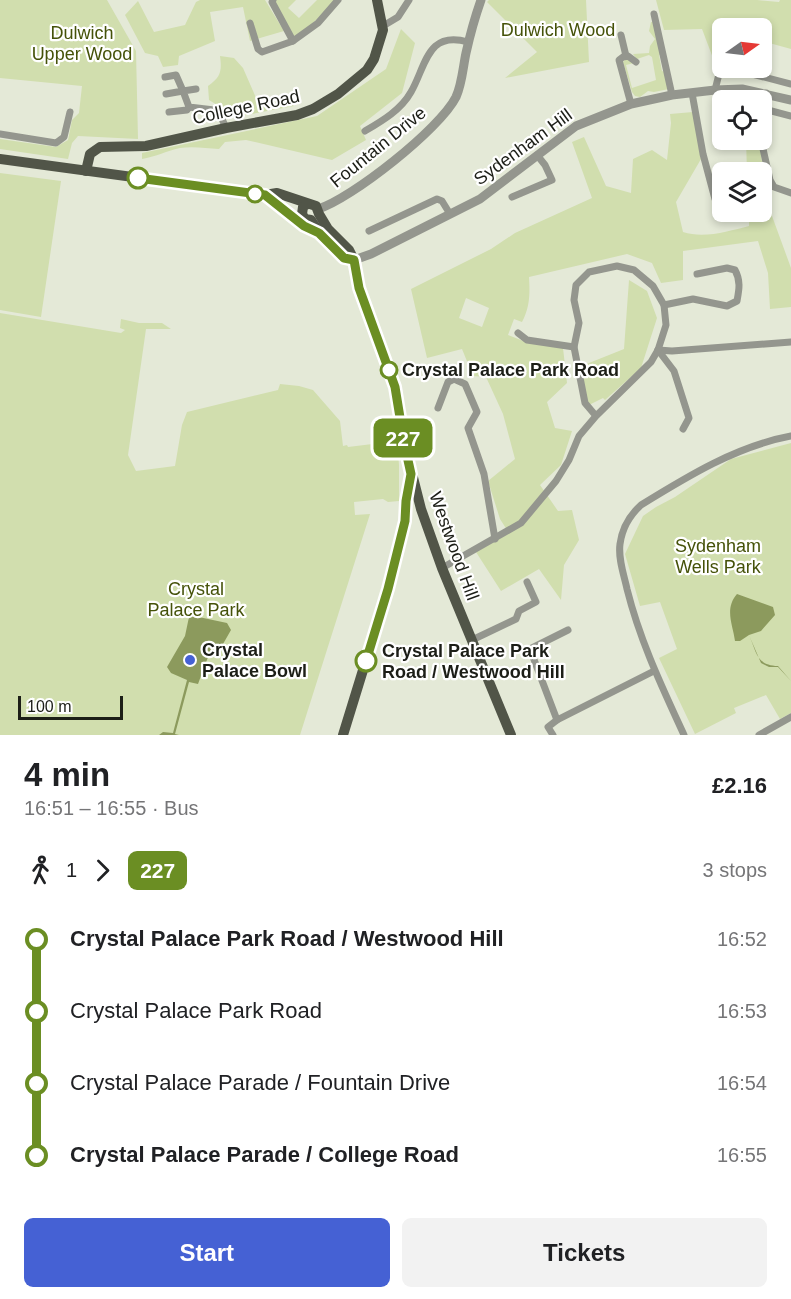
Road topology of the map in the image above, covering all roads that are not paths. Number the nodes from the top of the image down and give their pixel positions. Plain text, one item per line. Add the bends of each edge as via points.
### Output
1 (273, 0) edge
2 (338, 0) edge
3 (376, 0) edge
4 (409, 0) edge
5 (481, 0) edge
6 (654, 14) dead end
7 (250, 23) dead end
8 (382, 26) junction
9 (621, 35) dead end
10 (293, 41) junction
11 (468, 42) junction
12 (626, 56) junction
13 (636, 62) dead end
14 (165, 77) dead end
15 (791, 84) edge
16 (196, 89) dead end
17 (712, 90) edge
18 (715, 90) joint
19 (748, 90) edge
20 (183, 92) junction
21 (692, 93) junction
22 (166, 94) dead end
23 (772, 94) edge
24 (672, 95) junction
25 (791, 99) edge
26 (631, 104) junction
27 (189, 107) junction
28 (772, 111) edge
29 (70, 112) dead end
30 (169, 112) dead end
31 (791, 116) edge
32 (226, 128) junction
33 (365, 131) dead end
34 (0, 134) edge
35 (763, 150) edge
36 (537, 155) junction
37 (0, 159) edge
38 (86, 171) junction
39 (712, 188) edge
40 (791, 193) edge
41 (512, 197) dead end
42 (268, 198) junction
43 (309, 214) junction
44 (450, 214) junction
45 (369, 231) dead end
46 (354, 260) junction
47 (697, 274) dead end
48 (664, 305) junction
49 (518, 333) dead end
50 (791, 342) edge
51 (574, 347) junction
52 (658, 350) junction
53 (438, 408) dead end
54 (596, 416) junction
55 (682, 429) dead end
56 (791, 436) edge
57 (411, 474) junction
58 (415, 488) junction
59 (421, 509) junction
60 (406, 516) junction
61 (495, 539) junction
62 (442, 568) junction
63 (527, 582) dead end
64 (568, 630) dead end
65 (472, 640) junction
66 (654, 671) junction
67 (791, 717) edge
68 (557, 720) junction
69 (343, 735) edge
70 (511, 735) edge
71 (553, 735) edge
72 (684, 735) edge
73 (759, 735) edge

1 - 10 street
2 - 10 street via 318,23
3 - 8 main road
4 - 8 street via 398,17
5 - 11 street, Fountain Drive
6 - 24 street
7 - 10 street via 262,52
8 - 32 main road, College Road via 369,67 336,96 300,114
9 - 12 street
11 - 33 street via 448,40 433,47 410,93 389,116
11 - 43 street, Fountain Drive via 456,96 426,134 340,199
12 - 13 street
12 - 26 street via 618,63
14 - 20 street via 176,75
15 - 18 street via 733,69 720,70
16 - 20 street
17 - 21 street, Sydenham Hill
18 - 19 street, Sydenham Hill
20 - 22 street
20 - 27 street
21 - 24 street, Sydenham Hill
21 - 39 street
23 - 25 street, Sydenham Hill
24 - 26 street, Sydenham Hill
26 - 36 street, Sydenham Hill via 586,121
27 - 30 street
27 - 32 street via 214,110
28 - 31 street
29 - 34 street via 64,137 56,143
32 - 38 main road, College Road via 144,147 99,147 90,154
35 - 40 street via 774,187
36 - 41 street via 552,180
36 - 44 street, Sydenham Hill via 480,199
37 - 38 main road
38 - 42 main road
42 - 43 main road
42 - 43 main road via 277,193
43 - 46 main road, Westwood Hill via 349,250
43 - 46 main road via 319,233 344,258
44 - 45 street via 437,199
44 - 46 street, Sydenham Hill
46 - 57 main road, Westwood Hill via 359,288 395,387
47 - 48 street via 735,270 737,301 727,306 693,298
48 - 51 street via 653,286 634,270 617,266 590,272 576,285 574,300 579,323
48 - 52 street via 666,325
49 - 51 street via 527,340
50 - 52 street
51 - 54 street via 585,403
52 - 54 street via 651,362
52 - 55 street via 674,371 689,418
53 - 61 street via 448,382 454,379 465,384 477,412 468,428 484,474
54 - 61 street via 579,436 556,481 521,523
56 - 66 street via 725,457 641,505 626,524 620,546 622,570 632,612
57 - 58 main road, Westwood Hill
57 - 60 main road
58 - 59 main road, Westwood Hill
58 - 60 main road
59 - 60 main road
59 - 62 main road, Westwood Hill
60 - 69 main road
61 - 62 street
62 - 65 main road, Westwood Hill
63 - 65 street via 537,602 519,611 516,619
64 - 68 street via 530,649
65 - 70 main road, Westwood Hill
66 - 68 street
66 - 72 street
67 - 73 street
68 - 71 street via 548,727

